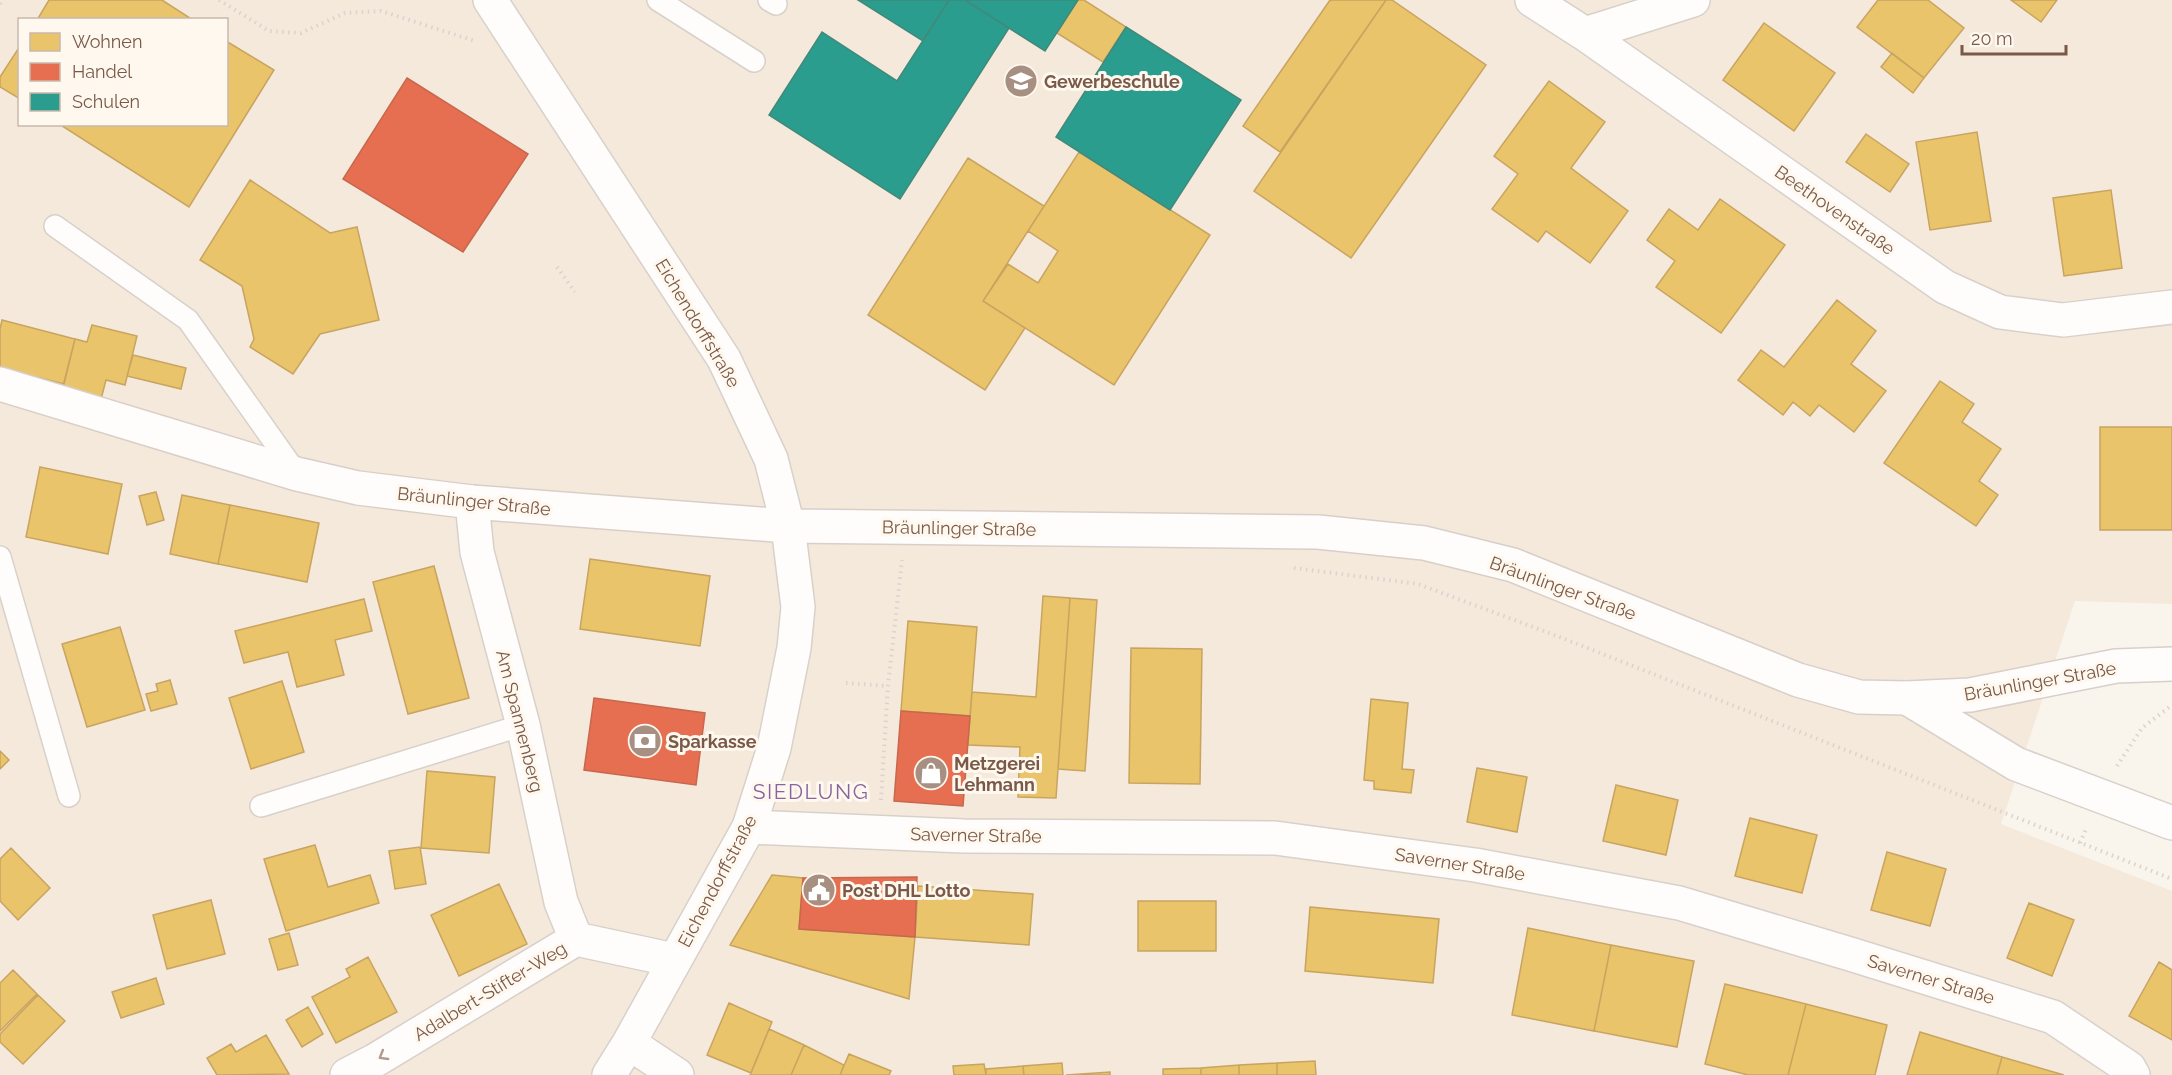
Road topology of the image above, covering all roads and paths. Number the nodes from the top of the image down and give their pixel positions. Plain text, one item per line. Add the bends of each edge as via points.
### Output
1 (219, 0) edge
2 (489, 0) edge
3 (658, 0) edge
4 (1532, 0) edge
5 (1693, 0) edge
6 (1585, 34) junction
7 (525, 56) junction
8 (754, 61) dead end
9 (55, 226) dead end
10 (557, 267) dead end
11 (575, 292) dead end
12 (2172, 307) edge
13 (0, 384) edge
14 (297, 474) junction
15 (472, 502) junction
16 (788, 526) junction
17 (902, 553) dead end
18 (0, 557) edge
19 (1289, 568) dead end
20 (2172, 664) edge
21 (846, 683) dead end
22 (888, 686) junction
23 (1907, 698) junction
24 (523, 725) junction
25 (69, 796) dead end
26 (261, 806) dead end
27 (2172, 822) edge
28 (749, 827) junction
29 (879, 832) junction
30 (2172, 879) edge
31 (576, 939) junction
32 (674, 960) junction
33 (629, 1043) junction
34 (347, 1075) edge
35 (609, 1075) edge
36 (677, 1075) edge
37 (2133, 1075) edge

1 - 7 path via 269,31 301,33 345,13 381,11
2 - 7 street, Eichendorffstraße
3 - 8 lane
4 - 6 street, Beethovenstraße
5 - 6 street
6 - 12 street, Beethovenstraße via 1945,287 2000,312 2064,320
7 - 16 street, Eichendorffstraße via 724,359 771,459
9 - 14 lane via 188,320
10 - 11 path
13 - 14 street, Bräunlinger Straße
14 - 15 street, Bräunlinger Straße via 357,488
15 - 16 street, Bräunlinger Straße
15 - 24 street, Am Spannenberg via 477,552
16 - 23 street, Bräunlinger Straße via 1318,532 1424,543 1514,565 1798,680 1858,697
16 - 28 street, Eichendorffstraße via 798,607 794,648 774,748
17 - 22 path
18 - 25 lane
19 - 30 path via 1418,584
20 - 23 street, Bräunlinger Straße via 2116,666 1970,695
21 - 22 path
22 - 29 path
23 - 27 street, Bräunlinger Straße via 2016,764
24 - 26 lane
24 - 31 street, Am Spannenberg via 561,902
28 - 29 street, Saverner Straße
28 - 32 street, Eichendorffstraße
29 - 37 street, Saverner Straße via 1275,838 1474,865 1678,903 2053,1017
31 - 32 street, Adalbert-Stifter-Weg
31 -> 34 street, Adalbert-Stifter-Weg
32 - 33 street, Eichendorffstraße
33 - 35 street, Eichendorffstraße
33 - 36 street

